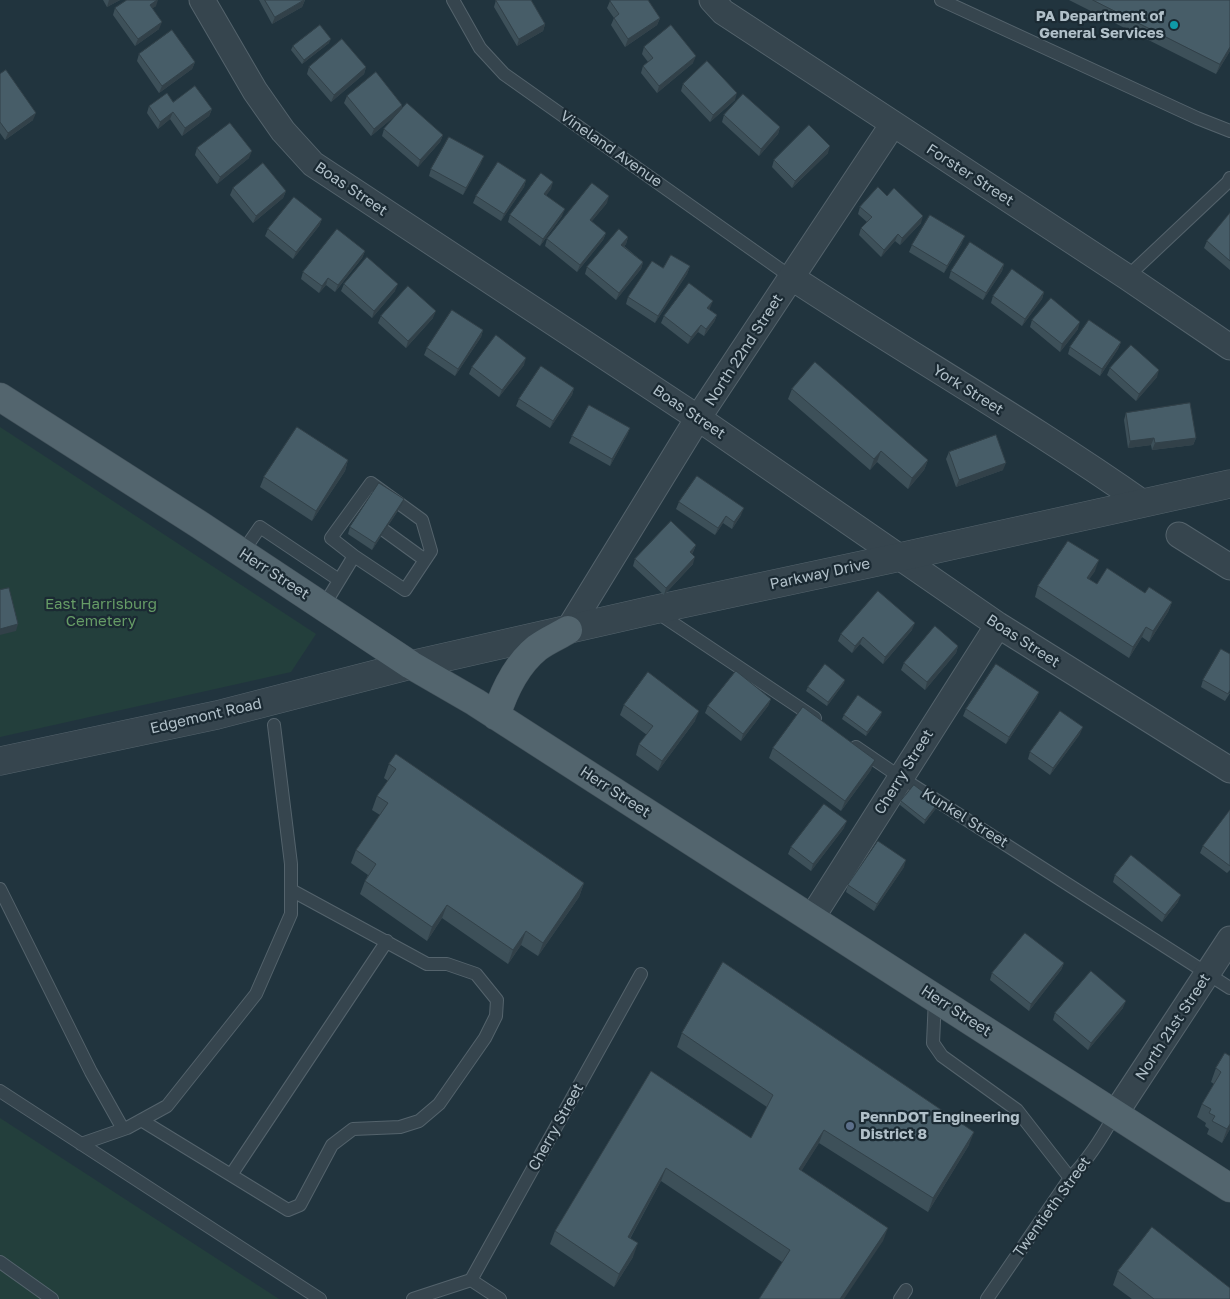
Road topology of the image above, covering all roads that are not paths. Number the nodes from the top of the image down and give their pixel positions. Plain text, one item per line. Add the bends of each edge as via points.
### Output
1 (202, 0) edge
2 (453, 0) edge
3 (712, 0) edge
4 (941, 0) edge
5 (893, 124) junction
6 (1230, 131) edge
7 (1230, 178) edge
8 (791, 278) junction
9 (1127, 278) junction
10 (1230, 347) edge
11 (0, 397) edge
12 (698, 418) junction
13 (1230, 484) edge
14 (1143, 503) junction
15 (385, 531) edge
16 (1179, 535) dead end
17 (242, 554) junction
18 (354, 556) junction
19 (900, 557) junction
20 (425, 560) junction
21 (1230, 567) edge
22 (339, 580) junction
23 (323, 607) junction
24 (653, 610) junction
25 (998, 625) junction
26 (568, 630) junction
27 (411, 665) junction
28 (496, 716) junction
29 (274, 725) dead end
30 (829, 728) edge
31 (845, 739) edge
32 (0, 761) edge
33 (1230, 770) edge
34 (900, 777) junction
35 (0, 889) edge
36 (291, 890) junction
37 (811, 918) junction
38 (1230, 939) edge
39 (386, 941) junction
40 (1208, 973) junction
41 (641, 974) dead end
42 (1230, 988) edge
43 (935, 998) junction
44 (0, 1091) edge
45 (1115, 1114) junction
46 (141, 1120) junction
47 (123, 1129) junction
48 (81, 1144) junction
49 (231, 1175) junction
50 (1070, 1178) junction
51 (1230, 1188) edge
52 (0, 1262) edge
53 (471, 1280) junction
54 (52, 1299) edge
55 (320, 1299) edge
56 (413, 1299) edge
57 (500, 1299) edge
58 (987, 1299) edge

1 - 12 street, Boas Street via 254,91 283,131 313,164
2 - 8 lane, Vineland Avenue via 480,48 504,74
3 - 5 street, Forster Street via 723,12
4 - 6 lane
5 - 8 street, North 22nd Street
5 - 9 street, Forster Street
7 - 9 lane
8 - 12 street, North 22nd Street
8 - 14 street, York Street
9 - 10 street, Forster Street
11 - 17 main road, Herr Street
12 - 19 street, Boas Street
12 - 26 street, North 22nd Street
13 - 14 street, Parkway Drive
14 - 19 street, Parkway Drive
15 - 20 lane
16 - 21 street
17 - 22 lane via 260,527
17 - 23 main road, Herr Street
18 - 20 lane via 404,590
18 - 20 lane via 331,538 356,511 371,482 422,520 431,551
18 - 22 lane
19 - 24 street, Parkway Drive
19 - 25 street, Boas Street
22 - 23 lane
23 - 27 main road, Herr Street
24 - 26 street, Parkway Drive
24 - 30 lane
25 - 33 street, Boas Street
25 - 34 street, Cherry Street
26 - 27 street, Parkway Drive
26 - 28 main road via 536,648 524,662 511,679
27 - 28 main road, Herr Street
27 - 32 street, Edgemont Road via 217,715
28 - 37 main road, Herr Street
29 - 36 lane via 291,864
31 - 34 lane, Kunkel Street
34 - 37 street, Cherry Street
34 - 40 lane, Kunkel Street
35 - 47 lane via 90,1072
36 - 39 lane
36 - 46 lane via 291,914 256,994 167,1106
37 - 43 main road, Herr Street
38 - 40 street, North 21st Street
39 - 49 lane
39 - 49 lane via 428,964 446,964 476,974 497,1000 496,1016 485,1038 439,1104 419,1121 400,1126 353,1129 332,1145 300,1205 288,1210
40 - 42 lane, Kunkel Street
40 - 45 street, North 21st Street
41 - 53 lane, Cherry Street
43 - 45 main road, Herr Street
43 - 50 lane via 933,1043 942,1056 1017,1110
44 - 48 lane
45 - 50 lane, Twentieth Street via 1098,1145
45 - 51 main road, Herr Street
46 - 47 lane
46 - 49 lane
47 - 48 lane
48 - 55 lane
50 - 58 lane, Twentieth Street
52 - 54 lane
53 - 56 lane
53 - 57 lane

